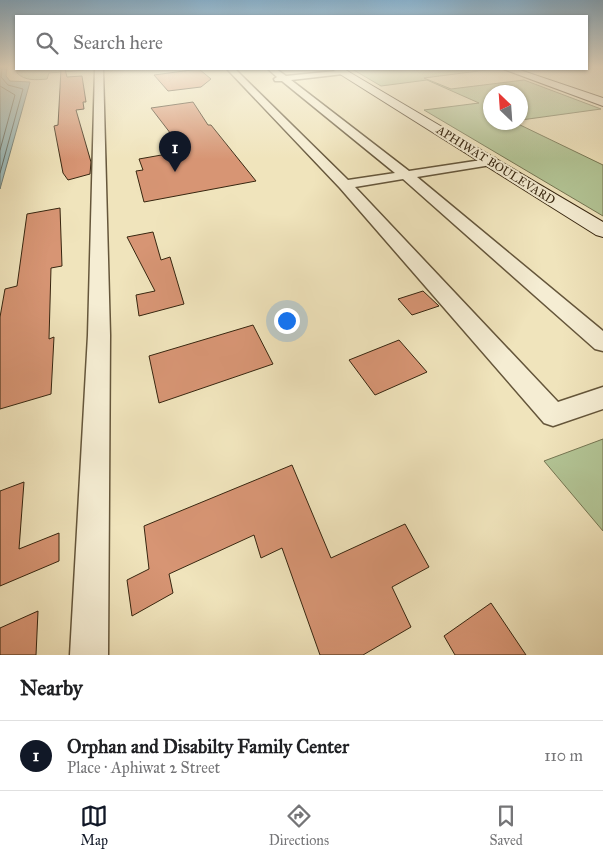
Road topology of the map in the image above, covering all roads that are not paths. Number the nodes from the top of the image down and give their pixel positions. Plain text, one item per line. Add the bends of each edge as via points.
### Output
1 (99, 98) edge
2 (264, 98) edge
3 (309, 98) edge
4 (386, 98) edge
5 (590, 98) edge
6 (603, 102) edge
7 (491, 161) junction
8 (406, 175) junction
9 (345, 185) junction
10 (603, 231) edge
11 (603, 343) edge
12 (603, 398) edge
13 (88, 655) edge

1 - 13 street via 99,335
2 - 9 street
3 - 8 street
4 - 7 street, APHIWAT BOULEVARD
5 - 6 street
7 - 8 street
7 - 10 street, APHIWAT BOULEVARD
8 - 9 street
8 - 11 street
9 - 12 street via 553,415

